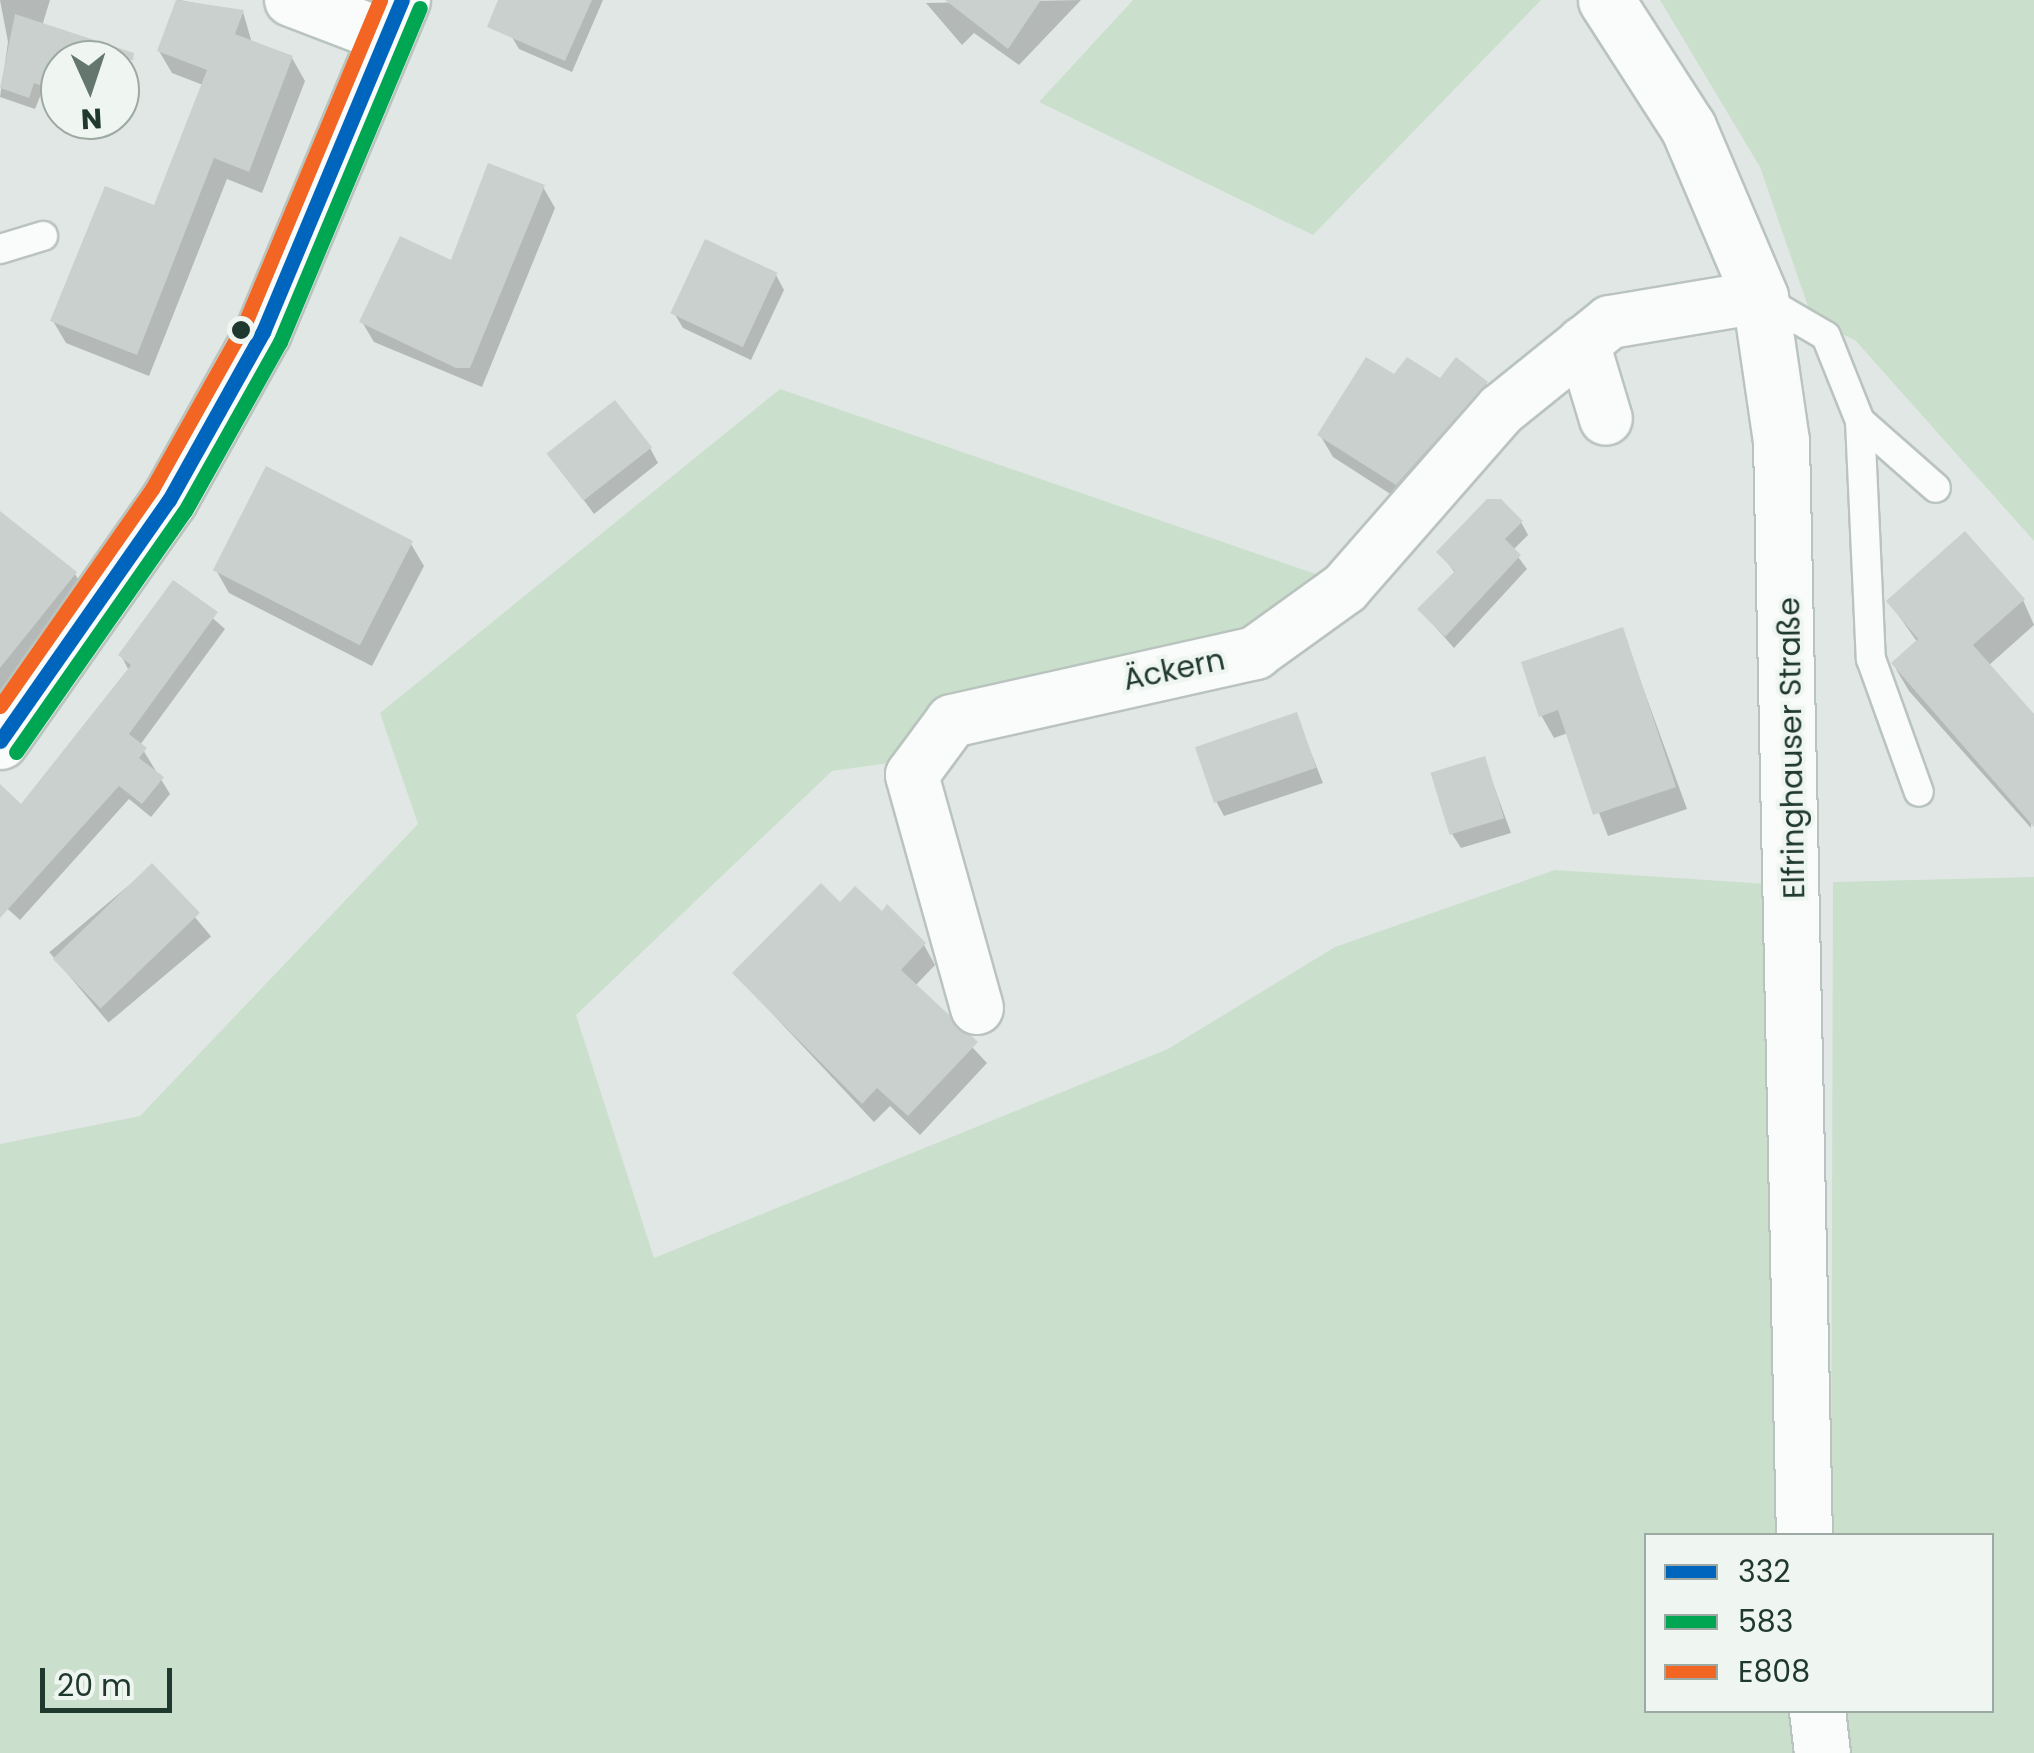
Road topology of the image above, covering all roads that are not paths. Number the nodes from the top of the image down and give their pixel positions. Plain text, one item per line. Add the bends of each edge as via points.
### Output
1 (291, 0) edge
2 (1606, 0) edge
3 (395, 18) edge
4 (43, 236) dead end
5 (0, 249) edge
6 (1760, 297) junction
7 (1584, 343) junction
8 (1606, 419) dead end
9 (1860, 420) junction
10 (1936, 488) dead end
11 (0, 740) edge
12 (1919, 792) dead end
13 (976, 1008) dead end
14 (1804, 1533) edge
15 (1817, 1713) edge
16 (1822, 1753) edge

1 - 3 street
2 - 6 street, Elfringhauser Straße via 1688,126
3 - 11 street via 301,249 224,404 83,630
4 - 5 lane
6 - 7 street, Äckern via 1610,322
6 - 9 lane via 1826,336
6 - 14 street, Elfringhauser Straße via 1781,441 1792,642
7 - 8 street
7 - 13 street, Äckern via 1501,410 1346,588 1255,654 952,720 912,775
9 - 10 lane
9 - 12 lane via 1871,659
15 - 16 street

